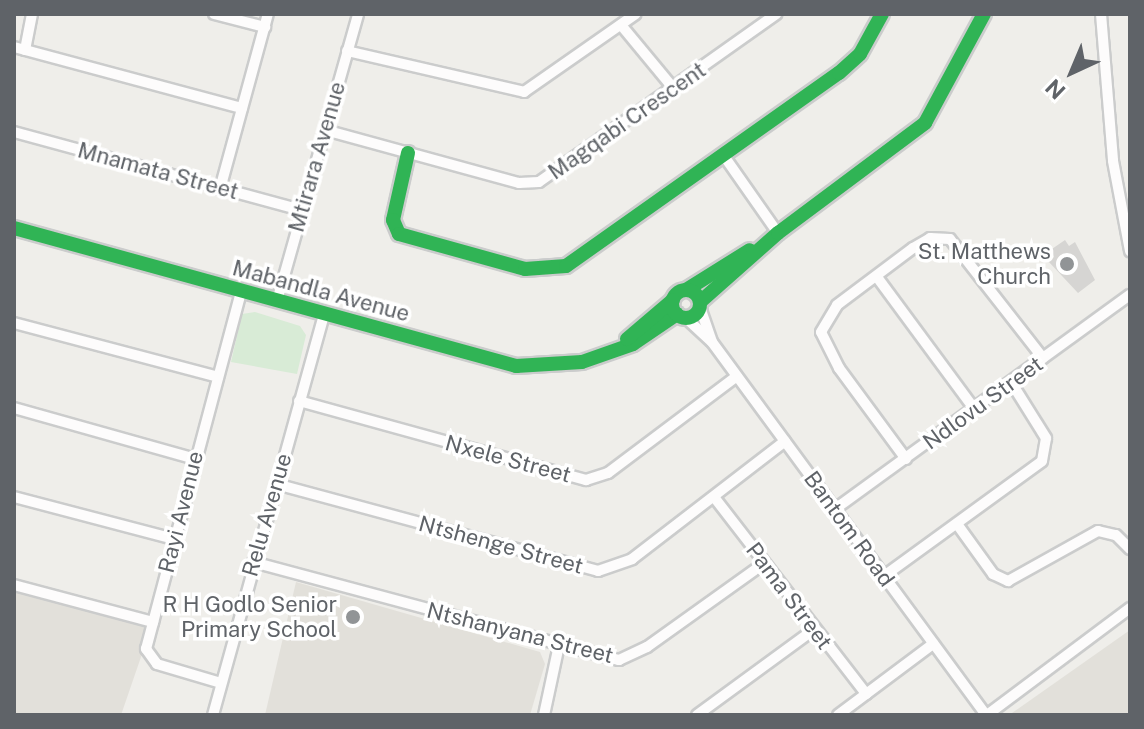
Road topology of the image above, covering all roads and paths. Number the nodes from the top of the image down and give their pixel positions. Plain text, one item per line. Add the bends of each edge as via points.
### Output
1 (32, 14) edge
2 (214, 14) edge
3 (268, 14) edge
4 (358, 14) edge
5 (636, 14) edge
6 (776, 14) edge
7 (882, 14) edge
8 (984, 14) edge
9 (1101, 14) edge
10 (621, 25) junction
11 (265, 27) junction
12 (19, 49) edge
13 (347, 51) junction
14 (674, 89) junction
15 (242, 108) junction
16 (325, 130) junction
17 (14, 132) edge
18 (408, 153) junction
19 (724, 156) junction
20 (220, 189) junction
21 (302, 210) junction
22 (14, 228) edge
23 (774, 237) junction
24 (1130, 251) edge
25 (877, 277) junction
26 (686, 290) junction
27 (241, 292) junction
28 (1130, 295) edge
29 (277, 301) junction
30 (700, 305) junction
31 (679, 311) junction
32 (324, 315) junction
33 (14, 323) edge
34 (712, 342) junction
35 (1043, 358) junction
36 (737, 376) junction
37 (218, 377) junction
38 (1011, 382) junction
39 (299, 401) junction
40 (14, 408) edge
41 (975, 410) junction
42 (785, 441) junction
43 (195, 459) junction
44 (906, 459) junction
45 (276, 484) junction
46 (14, 497) edge
47 (714, 497) junction
48 (835, 509) junction
49 (957, 524) junction
50 (174, 539) junction
51 (1130, 549) edge
52 (253, 562) junction
53 (763, 564) junction
54 (884, 576) junction
55 (14, 585) edge
56 (1130, 608) edge
57 (153, 622) junction
58 (813, 630) junction
59 (933, 644) junction
60 (559, 645) junction
61 (221, 683) junction
62 (866, 694) junction
63 (213, 715) edge
64 (544, 715) edge
65 (697, 715) edge
66 (838, 715) edge
67 (986, 715) edge

1 - 12 street
2 - 11 street
3 - 11 street
4 - 13 street, Mtirara Avenue
5 - 10 street
6 - 14 street, Magqabi Crescent
7 - 19 street via 853,62
8 - 23 street via 925,123
9 - 24 street via 1113,161
10 - 13 street via 524,92
10 - 14 street
11 - 15 street
12 - 15 street
13 - 16 street, Mtirara Avenue
14 - 18 street, Magqabi Crescent via 539,182 519,183
15 - 20 street
16 - 18 street, Magqabi Crescent
16 - 21 street, Mtirara Avenue
17 - 20 street, Mnamata Street
18 - 19 street via 393,220 396,232 540,271 582,258
19 - 23 street
20 - 21 street, Mnamata Street
21 - 29 street, Mtirara Avenue
22 - 27 street, Mabandla Avenue
23 - 26 street
23 - 30 street
25 - 35 street via 930,238 950,239
25 - 41 street
25 - 44 street via 830,312 822,340
26 - 30 street
26 - 31 street
27 - 29 street, Mabandla Avenue
27 - 37 street, Rayi Avenue
28 - 35 street, Ndlovu Street
29 - 32 street, Mabandla Avenue
30 - 31 street
30 - 34 street, Bantom Road
31 - 32 street, Mabandla Avenue via 617,348 558,366 516,366
31 - 34 street, Bantom Road
32 - 39 street, Relu Avenue
33 - 37 street
34 - 36 street, Bantom Road
35 - 38 street, Ndlovu Street
36 - 39 street, Nxele Street via 608,473 586,480
36 - 42 street, Bantom Road
37 - 43 street, Rayi Avenue
38 - 41 street, Ndlovu Street
38 - 49 street via 1042,429 1045,453 1034,469
39 - 45 street, Relu Avenue
40 - 43 street
41 - 44 street, Ndlovu Street
42 - 47 street, Ntshenge Street
42 - 48 street, Bantom Road
43 - 50 street, Rayi Avenue
44 - 48 street, Ndlovu Street
45 - 47 street, Ntshenge Street via 598,571 632,559
45 - 52 street, Relu Avenue
46 - 50 street
47 - 53 street, Pama Street
48 - 54 street, Bantom Road
49 - 51 street via 993,574 1008,581 1098,531 1116,535
49 - 54 street
50 - 57 street, Rayi Avenue
52 - 60 street, Ntshanyana Street
52 - 61 street, Relu Avenue
53 - 58 street, Pama Street
53 - 60 street, Ntshanyana Street via 627,659
54 - 59 street, Bantom Road
55 - 57 street
56 - 67 street
57 - 61 street, Rayi Avenue via 146,649 151,661
58 - 62 street, Pama Street
58 - 65 street
59 - 62 street
59 - 67 street, Bantom Road
60 - 64 street
61 - 63 street, Relu Avenue
62 - 66 street

